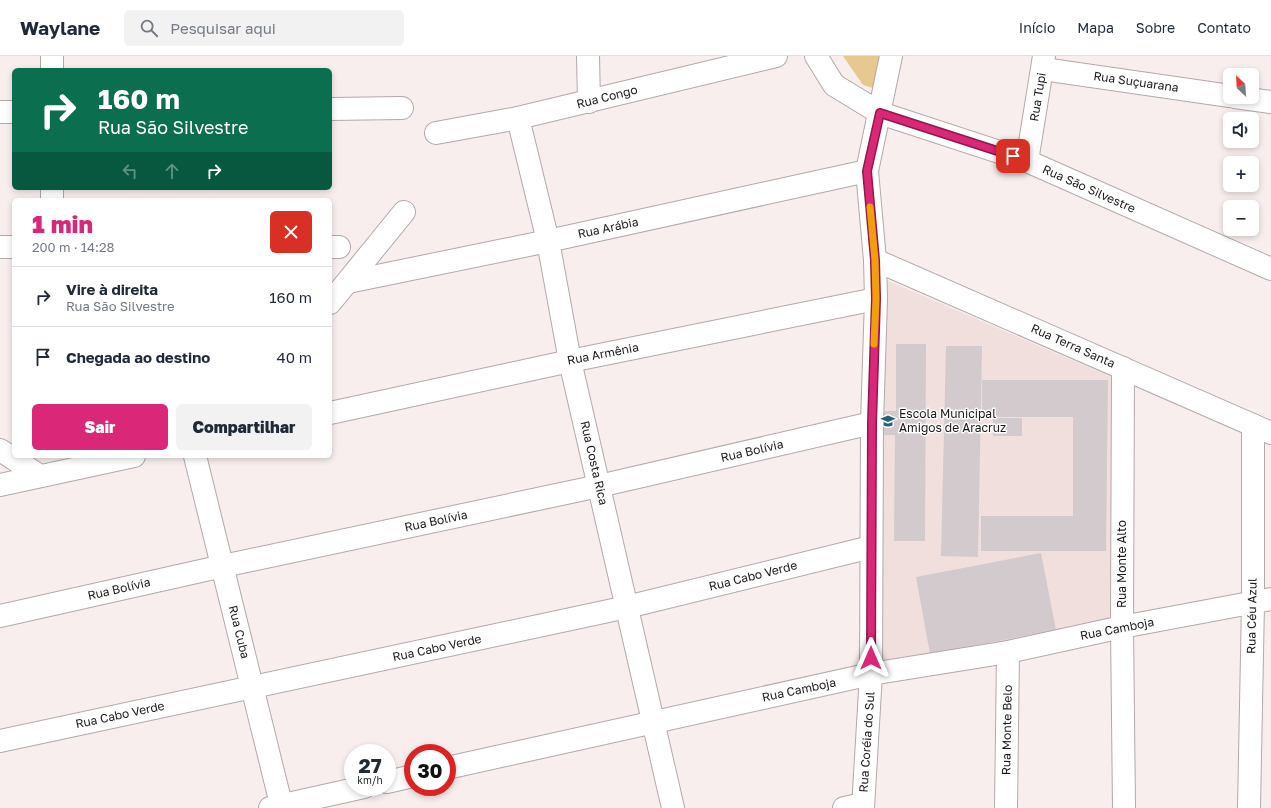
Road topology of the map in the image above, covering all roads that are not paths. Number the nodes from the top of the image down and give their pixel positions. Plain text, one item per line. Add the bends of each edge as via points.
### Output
1 (52, 56) edge
2 (588, 56) edge
3 (776, 56) edge
4 (816, 56) edge
5 (892, 56) edge
6 (1044, 62) edge
7 (52, 68) edge
8 (1223, 95) edge
9 (1259, 100) edge
10 (589, 102) junction
11 (1271, 102) edge
12 (402, 108) dead end
13 (332, 109) edge
14 (0, 112) edge
15 (12, 112) edge
16 (880, 113) junction
17 (518, 118) junction
18 (436, 133) dead end
19 (1027, 161) junction
20 (867, 171) junction
21 (404, 212) dead end
22 (548, 241) junction
23 (0, 247) edge
24 (12, 247) edge
25 (1219, 247) junction
26 (1271, 253) edge
27 (875, 260) junction
28 (1271, 269) edge
29 (348, 282) junction
30 (876, 299) junction
31 (332, 301) edge
32 (570, 361) junction
33 (1122, 368) junction
34 (332, 413) edge
35 (872, 423) junction
36 (1262, 429) edge
37 (0, 450) edge
38 (12, 458) edge
39 (12, 458) edge
40 (125, 458) edge
41 (196, 458) edge
42 (40, 476) junction
43 (0, 485) edge
44 (599, 486) junction
45 (871, 547) junction
46 (223, 566) junction
47 (1262, 601) edge
48 (627, 607) junction
49 (0, 616) edge
50 (1122, 627) junction
51 (1008, 652) junction
52 (871, 674) junction
53 (253, 687) junction
54 (653, 722) junction
55 (0, 741) edge
56 (456, 766) edge
57 (344, 792) edge
58 (278, 807) edge
59 (857, 807) edge
60 (673, 808) edge
61 (1006, 808) edge
62 (1124, 808) edge
63 (1249, 808) edge

1 - 7 street
2 - 10 street
3 - 10 street, Rua Congo
4 - 16 street, Rua São Silvestre via 834,85
5 - 16 street, Rua Coréia do Sul
6 - 8 street, Rua Suçuarana
6 - 19 street, Rua Tupi
9 - 11 street
10 - 17 street, Rua Congo
12 - 13 street
14 - 15 street
16 - 19 street, Rua São Silvestre
16 - 20 street, Rua Coréia do Sul
17 - 18 street, Rua Congo
17 - 22 street, Rua Costa Rica
19 - 25 street, Rua São Silvestre
20 - 22 street, Rua Arábia
20 - 27 street, Rua Coréia do Sul
21 - 29 street
22 - 29 street, Rua Arábia
22 - 32 street, Rua Costa Rica
23 - 24 street
25 - 26 street, Rua São Silvestre
25 - 28 street, Rua São Silvestre
27 - 30 street, Rua Coréia do Sul
27 - 33 street, Rua Terra Santa
29 - 31 street
30 - 32 street, Rua Armênia
30 - 35 street, Rua Coréia do Sul
32 - 34 street, Rua Armênia
32 - 44 street, Rua Costa Rica
33 - 36 street, Rua Terra Santa
33 - 50 street, Rua Monte Alto
35 - 44 street, Rua Bolívia
35 - 45 street, Rua Coréia do Sul
36 - 47 street, Rua Céu Azul
37 - 39 street
38 - 42 street
40 - 42 street
41 - 46 street, Rua Cuba
42 - 43 street
44 - 46 street, Rua Bolívia
44 - 48 street, Rua Costa Rica
45 - 48 street, Rua Cabo Verde
45 - 52 street, Rua Coréia do Sul
46 - 49 street, Rua Bolívia
46 - 53 street, Rua Cuba
47 - 50 street, Rua Camboja
47 - 63 street, Rua Céu Azul
48 - 53 street, Rua Cabo Verde
48 - 54 street, Rua Costa Rica
50 - 51 street, Rua Camboja
50 - 62 street, Rua Monte Alto
51 - 52 street, Rua Camboja
51 - 61 street, Rua Monte Belo
52 - 54 street, Rua Camboja
52 - 59 street, Rua Coréia do Sul
53 - 55 street, Rua Cabo Verde
53 - 58 street, Rua Cuba
54 - 56 street, Rua Camboja
54 - 60 street, Rua Costa Rica
57 - 58 street

